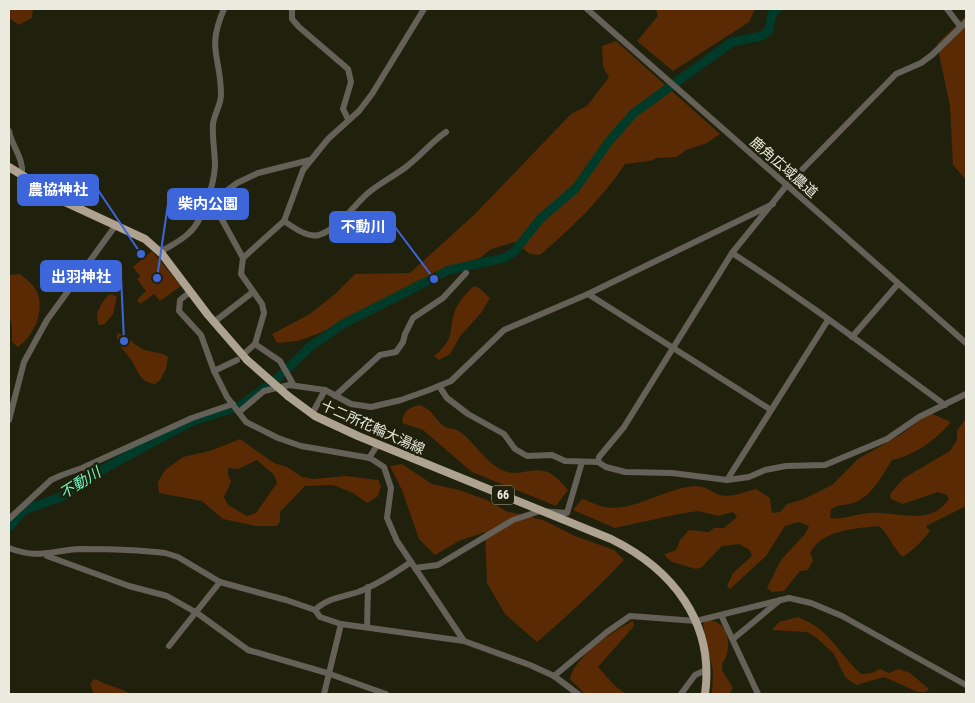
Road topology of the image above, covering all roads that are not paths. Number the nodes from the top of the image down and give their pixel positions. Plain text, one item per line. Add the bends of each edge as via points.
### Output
1 (224, 9) edge
2 (292, 9) edge
3 (424, 9) edge
4 (587, 9) edge
5 (947, 9) edge
6 (963, 24) edge
7 (348, 119) junction
8 (9, 131) edge
9 (446, 132) dead end
10 (310, 160) junction
11 (9, 167) edge
12 (22, 175) junction
13 (787, 185) junction
14 (211, 198) junction
15 (773, 204) junction
16 (284, 221) junction
17 (116, 226) junction
18 (160, 252) junction
19 (732, 253) junction
20 (244, 258) junction
21 (466, 273) dead end
22 (898, 284) junction
23 (190, 292) junction
24 (253, 292) junction
25 (588, 294) junction
26 (828, 320) junction
27 (214, 322) junction
28 (852, 338) junction
29 (966, 343) edge
30 (255, 344) junction
31 (673, 349) junction
32 (247, 356) junction
33 (237, 360) dead end
34 (214, 371) junction
35 (294, 384) junction
36 (439, 386) junction
37 (325, 390) junction
38 (966, 394) edge
39 (335, 396) junction
40 (945, 405) junction
41 (236, 408) junction
42 (771, 410) junction
43 (312, 414) junction
44 (9, 420) edge
45 (378, 444) junction
46 (368, 458) junction
47 (582, 462) junction
48 (598, 462) junction
49 (727, 480) junction
50 (543, 511) junction
51 (9, 519) edge
52 (9, 548) edge
53 (46, 555) junction
54 (411, 562) junction
55 (415, 568) junction
56 (220, 582) junction
57 (368, 587) junction
58 (781, 599) junction
59 (315, 610) junction
60 (197, 614) junction
61 (721, 615) junction
62 (696, 621) junction
63 (341, 624) junction
64 (367, 627) junction
65 (733, 640) junction
66 (464, 641) junction
67 (169, 646) dead end
68 (706, 670) junction
69 (327, 673) junction
70 (554, 676) junction
71 (966, 685) edge
72 (324, 694) edge
73 (386, 694) edge
74 (578, 694) edge
75 (681, 694) edge
76 (705, 694) edge
77 (758, 694) edge

1 - 14 street via 214,40 221,94 213,125 215,167
2 - 7 street via 292,18 299,27 348,69 351,82 344,109
3 - 7 street via 372,94
4 - 13 street, 鹿角広域農道
5 - 6 street
6 - 13 street via 932,55 896,74
7 - 10 street
8 - 12 street via 24,164
9 - 16 street via 406,167 368,193 347,217 326,231 310,235
10 - 14 street via 258,173
10 - 16 street
11 - 12 main road, 十二所花輪大湯線 / 66
12 - 17 main road, 十二所花輪大湯線 / 66 via 65,202
13 - 15 street
13 - 22 street, 鹿角広域農道
14 - 18 street via 189,234
14 - 20 street
15 - 19 street
15 - 25 street
16 - 20 street
17 - 18 main road, 十二所花輪大湯線 / 66 via 145,239
17 - 44 street via 47,320 28,354
18 - 23 main road, 十二所花輪大湯線 / 66
19 - 26 street via 796,294
19 - 31 street
20 - 24 street via 241,274
21 - 39 street via 443,298 413,318 396,352 380,355
22 - 28 street
22 - 29 street, 鹿角広域農道
23 - 27 main road, 十二所花輪大湯線 / 66
23 - 34 street via 180,300 179,310 203,339
24 - 27 street
24 - 30 street via 264,313
25 - 31 street
25 - 36 street via 504,330 450,381
26 - 28 street
26 - 42 street
27 - 32 main road, 十二所花輪大湯線 / 66
28 - 40 street
30 - 32 street
30 - 35 street via 276,356
31 - 42 street
31 - 48 street
32 - 43 main road, 十二所花輪大湯線 / 66, bridge via 288,396
33 - 34 street
34 - 41 street
35 - 37 street
35 - 41 street via 264,391
36 - 39 street via 371,407 351,404
36 - 47 street via 447,398 504,434 515,449 527,456 552,455 565,461
37 - 39 street
37 - 43 street
38 - 40 street
40 - 49 street via 919,417 887,439 825,465 786,466
41 - 46 street via 246,422 286,441
41 - 51 street via 192,418 51,480
42 - 49 street
43 - 45 main road, 十二所花輪大湯線 / 66
45 - 46 street
45 - 50 main road, 十二所花輪大湯線 / 66
46 - 54 street via 384,467 390,488 387,518
47 - 48 street
47 - 50 street via 567,513
48 - 49 street via 625,472 672,473
50 - 55 street via 513,520 438,565
50 - 62 main road, 十二所花輪大湯線 / 66 via 611,538 644,557 678,589
52 - 53 street
53 - 56 street via 79,549 165,553 178,557
53 - 60 street via 128,586 168,596
54 - 55 street
54 - 57 street
55 - 66 street
56 - 59 street
56 - 60 street
57 - 59 street via 322,603
57 - 64 street
58 - 61 street
58 - 65 street
58 - 71 street via 789,598 826,608
59 - 63 street via 320,617
60 - 67 street
60 - 69 street via 248,650
61 - 62 street
61 - 65 street
62 - 68 main road, 十二所花輪大湯線 / 66
62 - 70 street via 630,616
63 - 64 street
63 - 69 street
64 - 66 street
65 - 77 street
66 - 70 street
68 - 75 street via 696,675
68 - 76 main road, 十二所花輪大湯線 / 66
69 - 72 street
69 - 73 street
70 - 74 street

